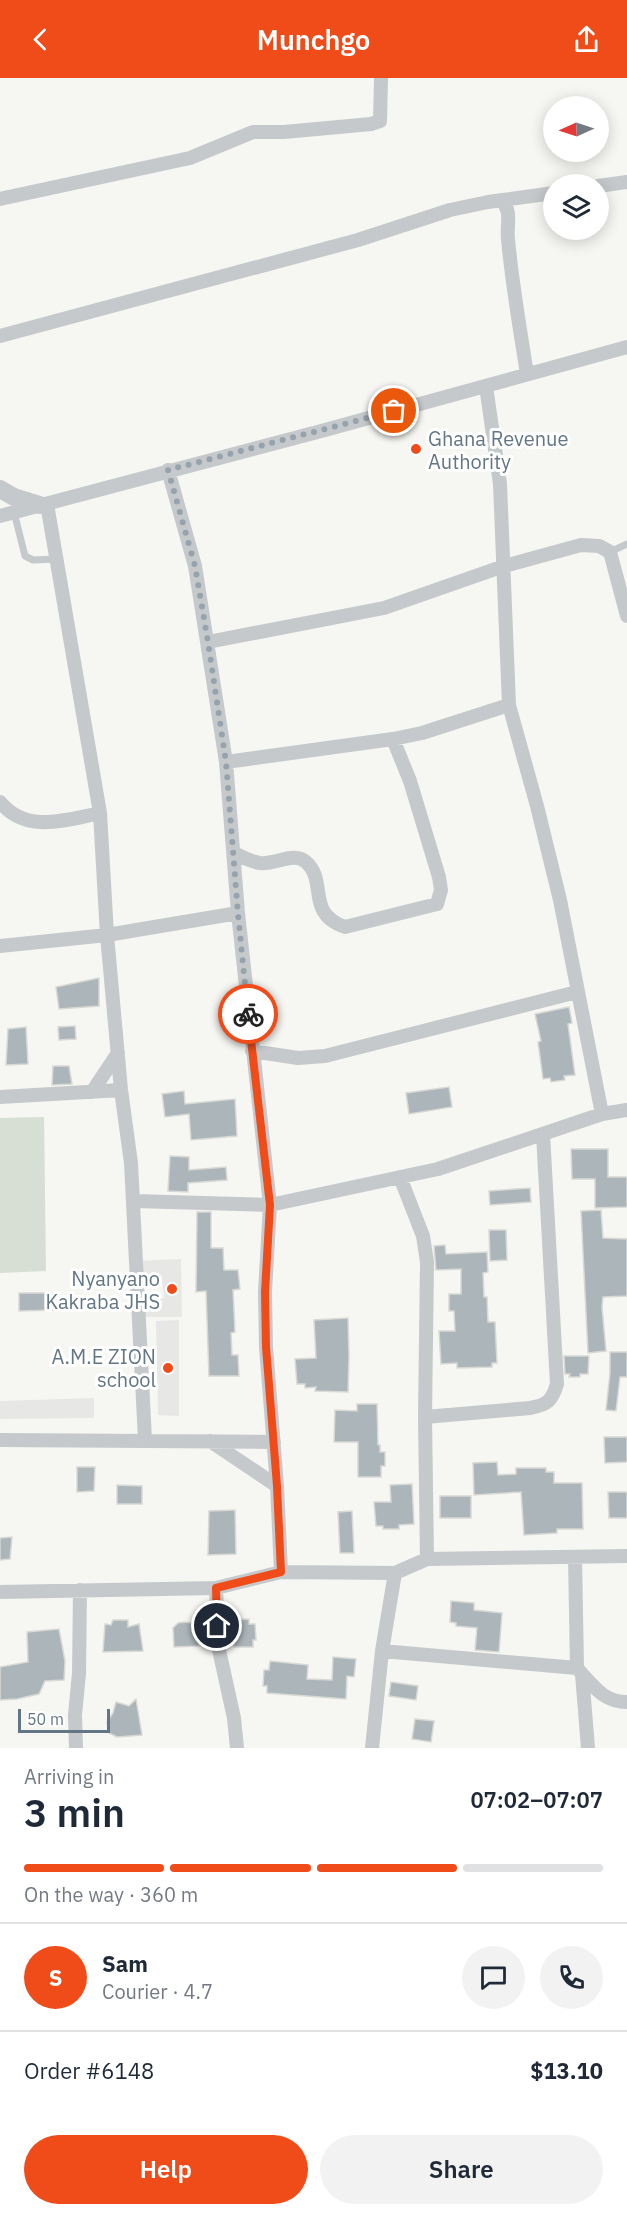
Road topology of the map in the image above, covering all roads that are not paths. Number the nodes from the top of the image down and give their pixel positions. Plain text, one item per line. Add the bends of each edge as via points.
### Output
1 (381, 78) edge
2 (627, 182) edge
3 (609, 184) edge
4 (543, 194) edge
5 (0, 199) edge
6 (501, 200) junction
7 (0, 336) edge
8 (627, 347) edge
9 (527, 374) junction
10 (486, 386) junction
11 (168, 470) junction
12 (0, 489) edge
13 (44, 504) junction
14 (7, 514) edge
15 (627, 544) edge
16 (610, 552) junction
17 (57, 559) junction
18 (504, 566) junction
19 (627, 616) edge
20 (208, 642) junction
21 (509, 705) junction
22 (393, 739) junction
23 (226, 762) junction
24 (0, 802) edge
25 (100, 813) junction
26 (234, 853) junction
27 (238, 914) junction
28 (107, 935) junction
29 (0, 946) edge
30 (578, 992) junction
31 (252, 1051) junction
32 (118, 1053) junction
33 (121, 1090) junction
34 (92, 1092) junction
35 (0, 1097) edge
36 (627, 1110) edge
37 (602, 1114) junction
38 (543, 1134) junction
39 (400, 1176) junction
40 (134, 1201) junction
41 (270, 1205) junction
42 (425, 1417) junction
43 (0, 1440) edge
44 (145, 1440) junction
45 (210, 1441) junction
46 (274, 1442) junction
47 (277, 1486) junction
48 (627, 1556) edge
49 (575, 1557) junction
50 (427, 1559) junction
51 (281, 1572) junction
52 (395, 1573) junction
53 (216, 1588) junction
54 (80, 1590) junction
55 (0, 1592) edge
56 (382, 1652) junction
57 (580, 1671) junction
58 (627, 1701) edge
59 (76, 1748) edge
60 (237, 1748) edge
61 (372, 1748) edge
62 (588, 1748) edge

1 - 5 street via 380,121 371,124 253,132 190,158
2 - 3 street
4 - 6 street
6 - 7 street via 450,210 358,240
6 - 9 street via 509,215 508,239
8 - 9 street
9 - 10 street
10 - 11 street
10 - 18 street via 500,484
11 - 13 street
11 - 20 street via 195,566
12 - 13 street via 14,497
13 - 14 street
13 - 17 street
14 - 17 lane via 25,556 33,560
15 - 16 lane
16 - 18 street via 599,546 581,545
16 - 19 street
17 - 25 street
18 - 20 street via 384,608
18 - 21 street
20 - 23 street
21 - 22 street
21 - 30 street via 555,879
22 - 23 street
22 - 26 street via 439,877 437,904 345,927 325,914 314,874 302,859 261,863
23 - 26 street
24 - 25 street via 17,818 35,822
25 - 28 street
26 - 27 street
27 - 28 street
27 - 31 street
28 - 29 street
28 - 32 street
30 - 31 street via 325,1056 298,1058
30 - 37 street
31 - 41 street
32 - 33 street
32 - 34 street
33 - 34 street
33 - 40 street
34 - 35 street
36 - 37 street
37 - 38 street
38 - 39 street via 438,1169
38 - 42 street via 557,1384 552,1399 544,1406 530,1408
39 - 41 street
39 - 42 street via 423,1236 427,1262
40 - 41 street
40 - 44 street
41 - 46 street via 265,1292
42 - 50 street
43 - 44 street
44 - 45 street
45 - 46 street
45 - 47 street
46 - 47 street
47 - 51 street
48 - 49 street
49 - 50 street
49 - 57 street
50 - 52 street
51 - 52 street
51 - 53 street
52 - 56 street
53 - 54 street
53 - 60 street via 219,1650
54 - 55 street
54 - 59 street
56 - 57 street
56 - 61 street
57 - 58 street via 600,1694
57 - 62 street

